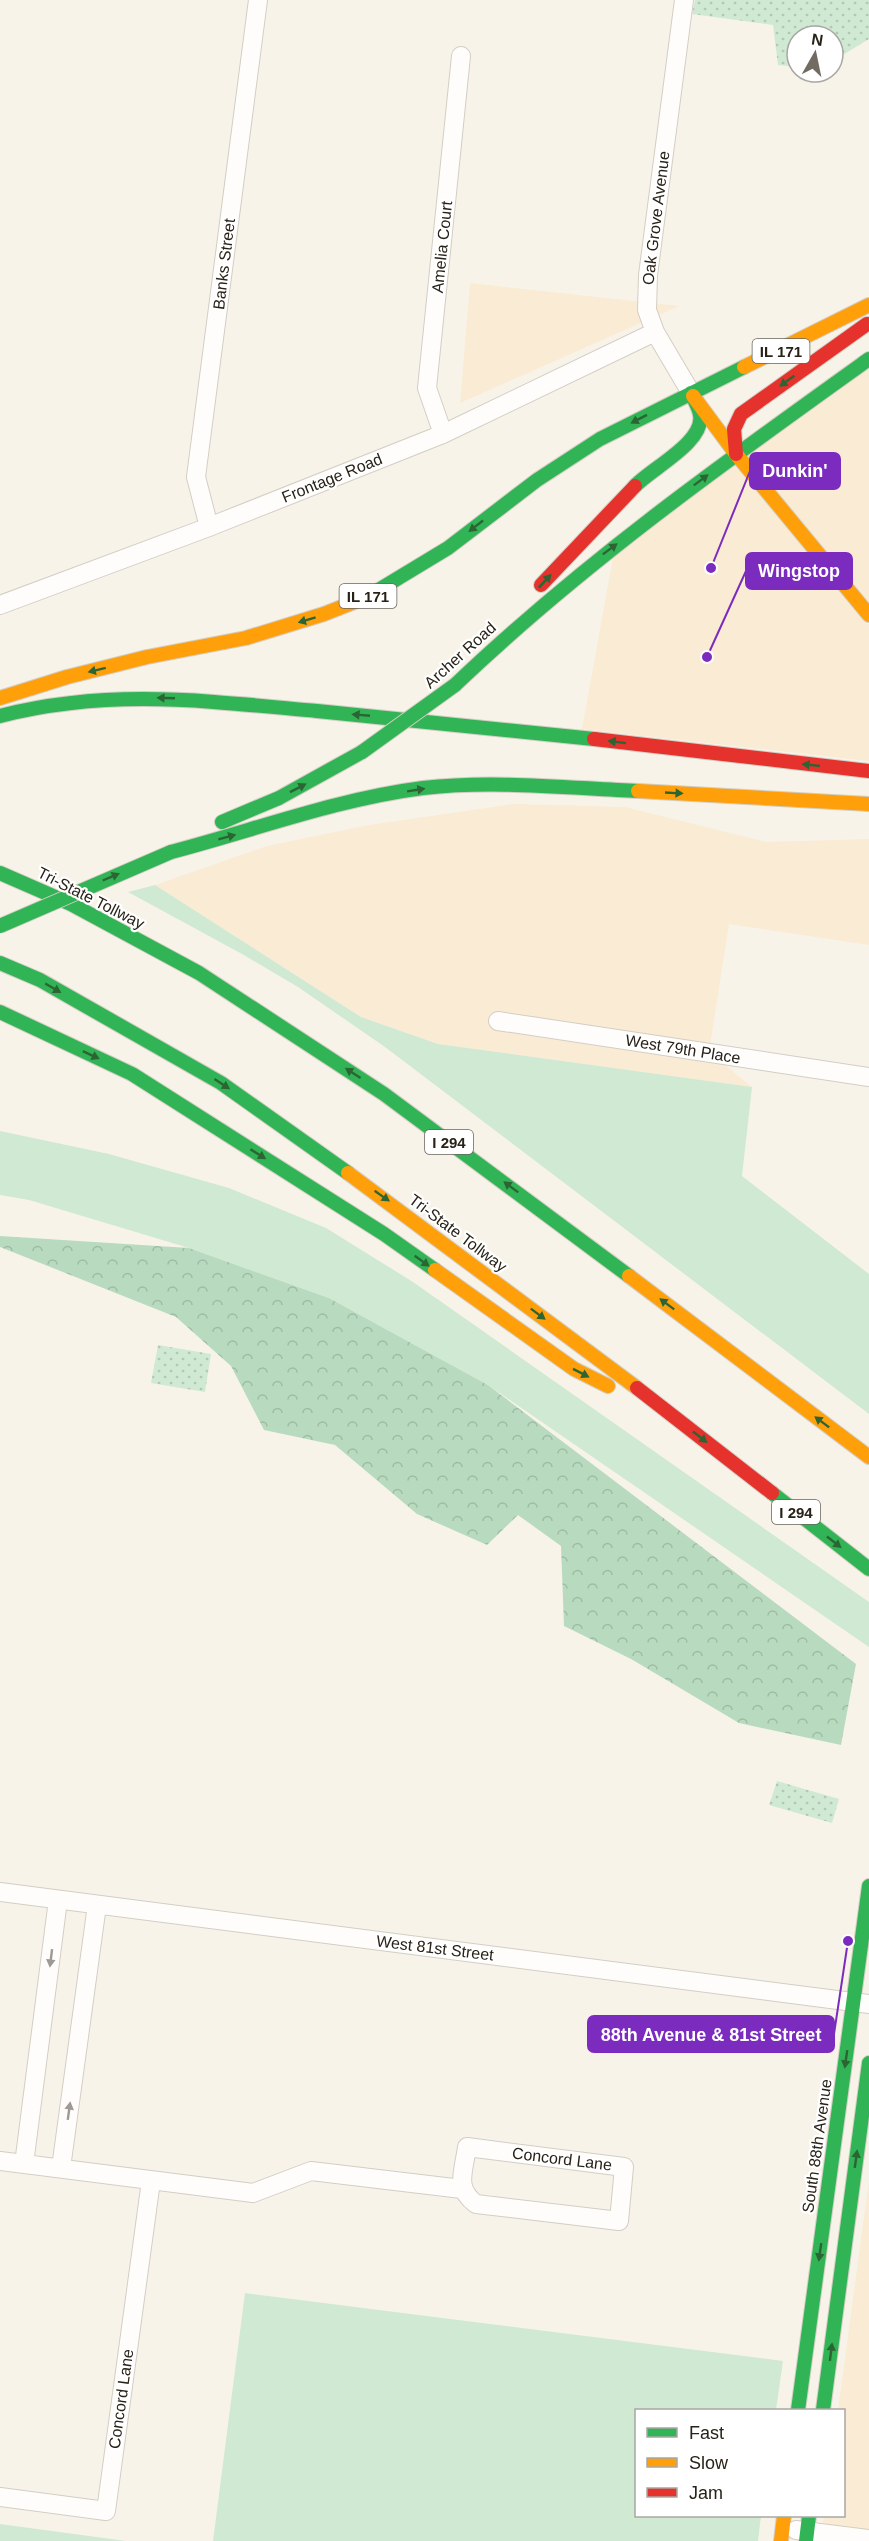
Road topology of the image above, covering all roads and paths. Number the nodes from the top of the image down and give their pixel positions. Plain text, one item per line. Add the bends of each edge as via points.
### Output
1 (258, 0) edge
2 (684, 0) edge
3 (461, 56) dead end
4 (869, 305) edge
5 (869, 323) edge
6 (655, 332) junction
7 (869, 358) edge
8 (691, 393) junction
9 (443, 434) junction
10 (736, 454) junction
11 (209, 527) junction
12 (0, 605) edge
13 (869, 615) edge
14 (496, 644) junction
15 (0, 698) edge
16 (0, 716) edge
17 (869, 771) edge
18 (869, 804) edge
19 (171, 852) junction
20 (0, 873) edge
21 (0, 926) edge
22 (0, 963) edge
23 (0, 1012) edge
24 (498, 1021) dead end
25 (869, 1077) edge
26 (679, 1420) junction
27 (869, 1457) edge
28 (869, 1569) edge
29 (869, 1886) edge
30 (0, 1892) edge
31 (58, 1900) junction
32 (97, 1905) junction
33 (861, 2002) edge
34 (869, 2063) edge
35 (0, 2161) edge
36 (24, 2164) junction
37 (61, 2169) junction
38 (151, 2181) junction
39 (462, 2189) junction
40 (798, 2409) edge
41 (823, 2409) edge
42 (0, 2497) edge
43 (782, 2528) edge
44 (808, 2529) edge
45 (869, 2539) edge

1 - 11 street, Banks Street via 196,477
2 - 6 street, Oak Grove Avenue via 648,275 647,310
3 - 9 street, Amelia Court via 427,388
4 - 8 main road, IL 171
5 -> 10 main road via 741,414 734,429
6 - 8 street, Oak Grove Avenue
6 - 9 street, Frontage Road
7 - 10 main road, Archer Road
8 - 10 main road, Oak Grove Avenue
14 -> 8 main road via 530,597 645,476 690,442 700,427 700,415
8 -> 15 main road, IL 171 via 600,439 537,480 448,548 370,595 246,638 147,657
9 - 11 street, Frontage Road
10 - 13 main road, Oak Grove Avenue
14 -> 10 main road, Archer Road via 603,554
11 - 12 street, Frontage Road
19 -> 14 main road, Archer Road, bridge via 362,752 455,685
17 -> 16 main road via 487,727 174,698 89,700
19 -> 18 main road via 354,801 424,789 534,786
21 -> 19 main road, Archer Road, bridge
27 -> 20 main road, Tri-State Tollway / I 294 via 384,1094 199,973 71,904
22 -> 26 main road, Tri-State Tollway / I 294 via 40,980 221,1083 404,1212
23 -> 26 main road via 132,1074 384,1234 574,1370
24 - 25 street, West 79th Place
26 -> 28 main road, Tri-State Tollway / I 294
29 - 33 main road, South 88th Avenue
30 - 31 street, West 81st Street
31 - 32 street, West 81st Street
31 -> 36 street
32 - 33 street, West 81st Street
37 -> 32 street
33 -> 40 main road, South 88th Avenue
41 -> 34 main road
35 - 36 street, Concord Lane
36 - 37 street, Concord Lane
37 - 38 street, Concord Lane
38 - 39 street, Concord Lane via 253,2193 311,2171
38 - 42 street, Concord Lane via 106,2511
39 - 39 street, Concord Lane via 476,2204 619,2221 624,2167 467,2147
43 - 44 street
44 - 45 street

